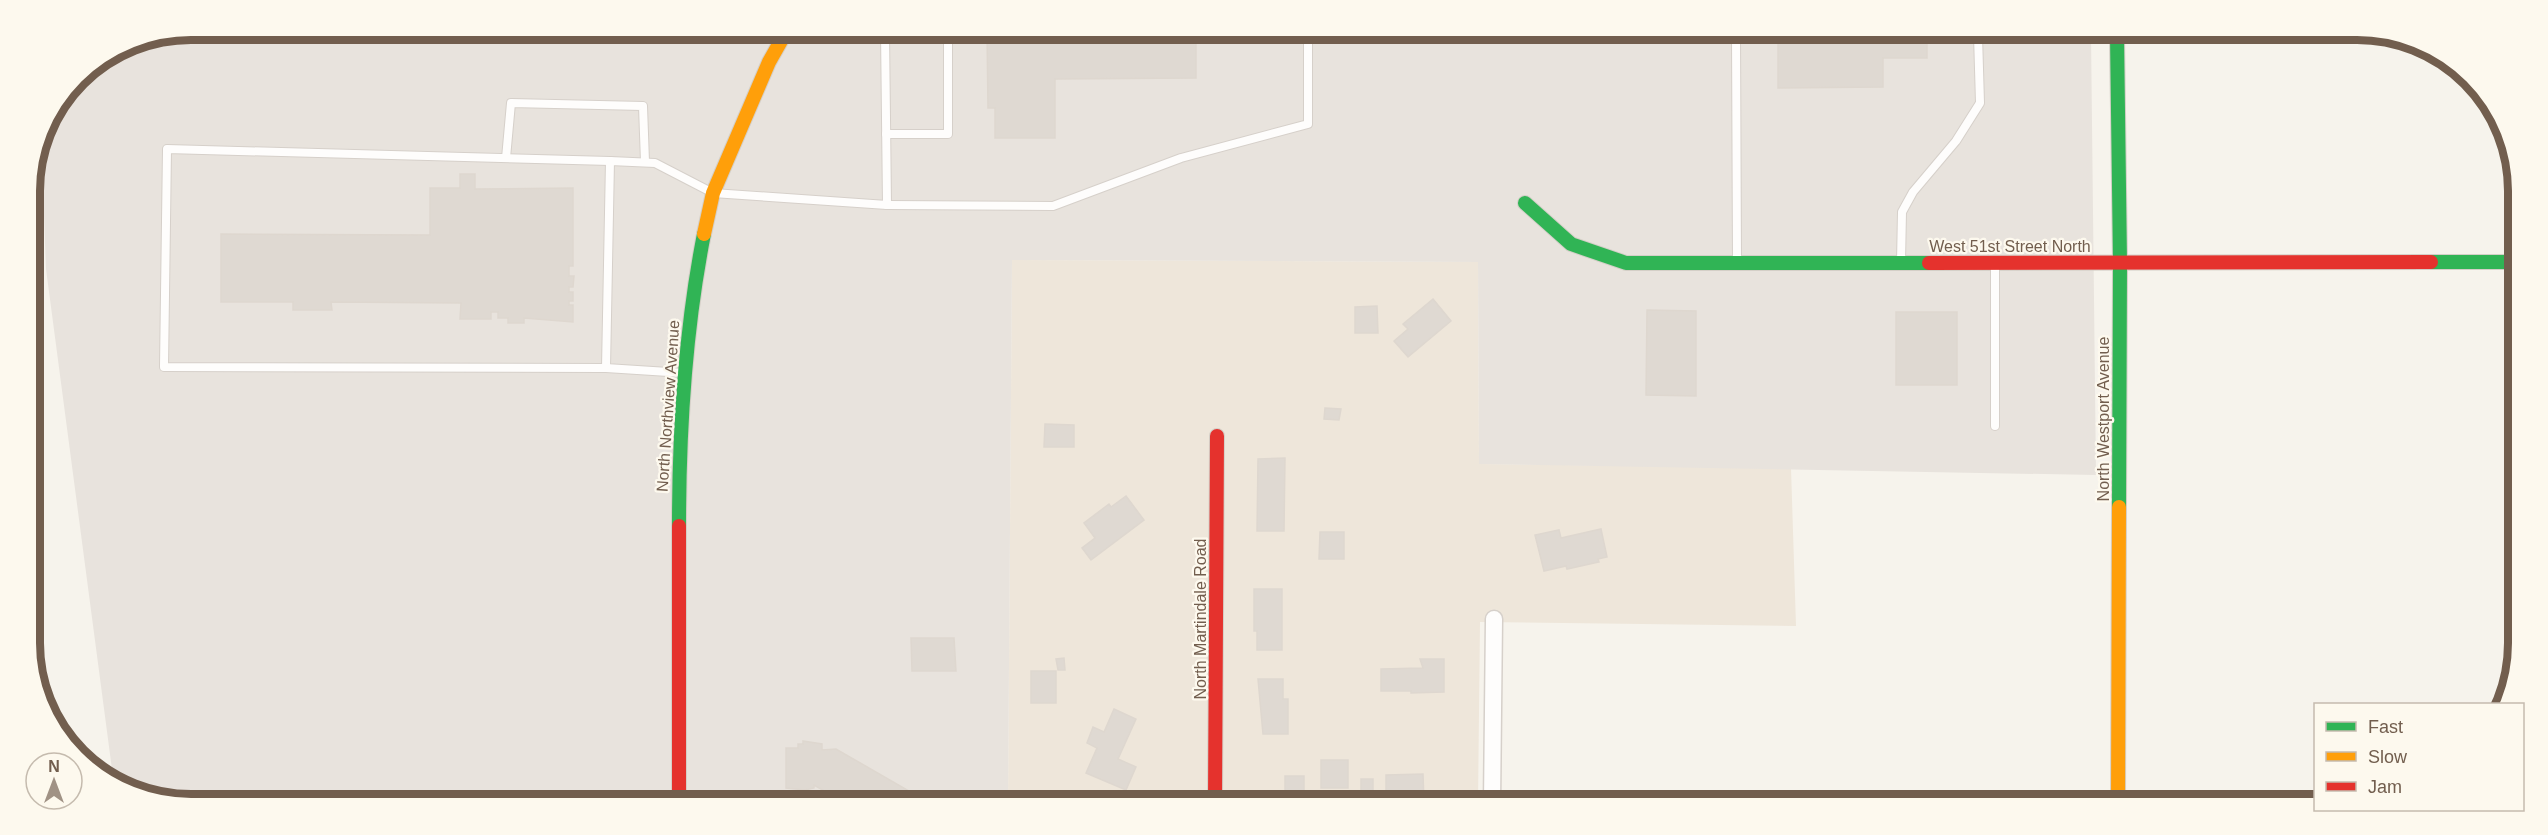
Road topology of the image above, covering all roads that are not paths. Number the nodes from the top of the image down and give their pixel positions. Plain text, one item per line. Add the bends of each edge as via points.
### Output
1 (781, 40) edge
2 (885, 40) edge
3 (948, 40) edge
4 (1308, 40) edge
5 (1736, 40) edge
6 (1978, 40) edge
7 (2117, 40) edge
8 (886, 134) junction
9 (506, 158) junction
10 (610, 160) junction
11 (645, 162) junction
12 (713, 193) junction
13 (1525, 203) dead end
14 (887, 205) junction
15 (1737, 262) junction
16 (1901, 262) junction
17 (2508, 262) edge
18 (1995, 263) junction
19 (2120, 263) junction
20 (606, 369) junction
21 (685, 373) junction
22 (1995, 426) dead end
23 (1217, 436) dead end
24 (1494, 619) dead end
25 (679, 794) edge
26 (1215, 794) edge
27 (1492, 794) edge
28 (2118, 794) edge

1 - 12 street, North Northview Avenue
2 - 8 lane
3 - 8 lane via 948,134
4 - 14 lane via 1308,124 1181,158 1053,206
5 - 15 lane
6 - 16 lane via 1980,103 1956,141 1912,192 1902,212
7 - 19 street, North Westport Avenue
8 - 14 lane
9 - 10 lane
9 - 11 lane via 511,103 643,106
9 - 20 lane via 167,149 164,367
10 - 11 lane
10 - 20 lane
11 - 12 lane via 655,163
12 - 14 lane
12 - 21 street, North Northview Avenue via 695,280
13 - 15 street, West 51st Street North via 1571,244 1626,263
15 - 16 street, West 51st Street North
16 - 18 street, West 51st Street North
17 - 19 street, West 51st Street North
18 - 19 street, West 51st Street North
18 - 22 lane
19 - 28 street, North Westport Avenue
20 - 21 lane
21 - 25 street, North Northview Avenue via 679,453
23 - 26 street, North Martindale Road
24 - 27 street

